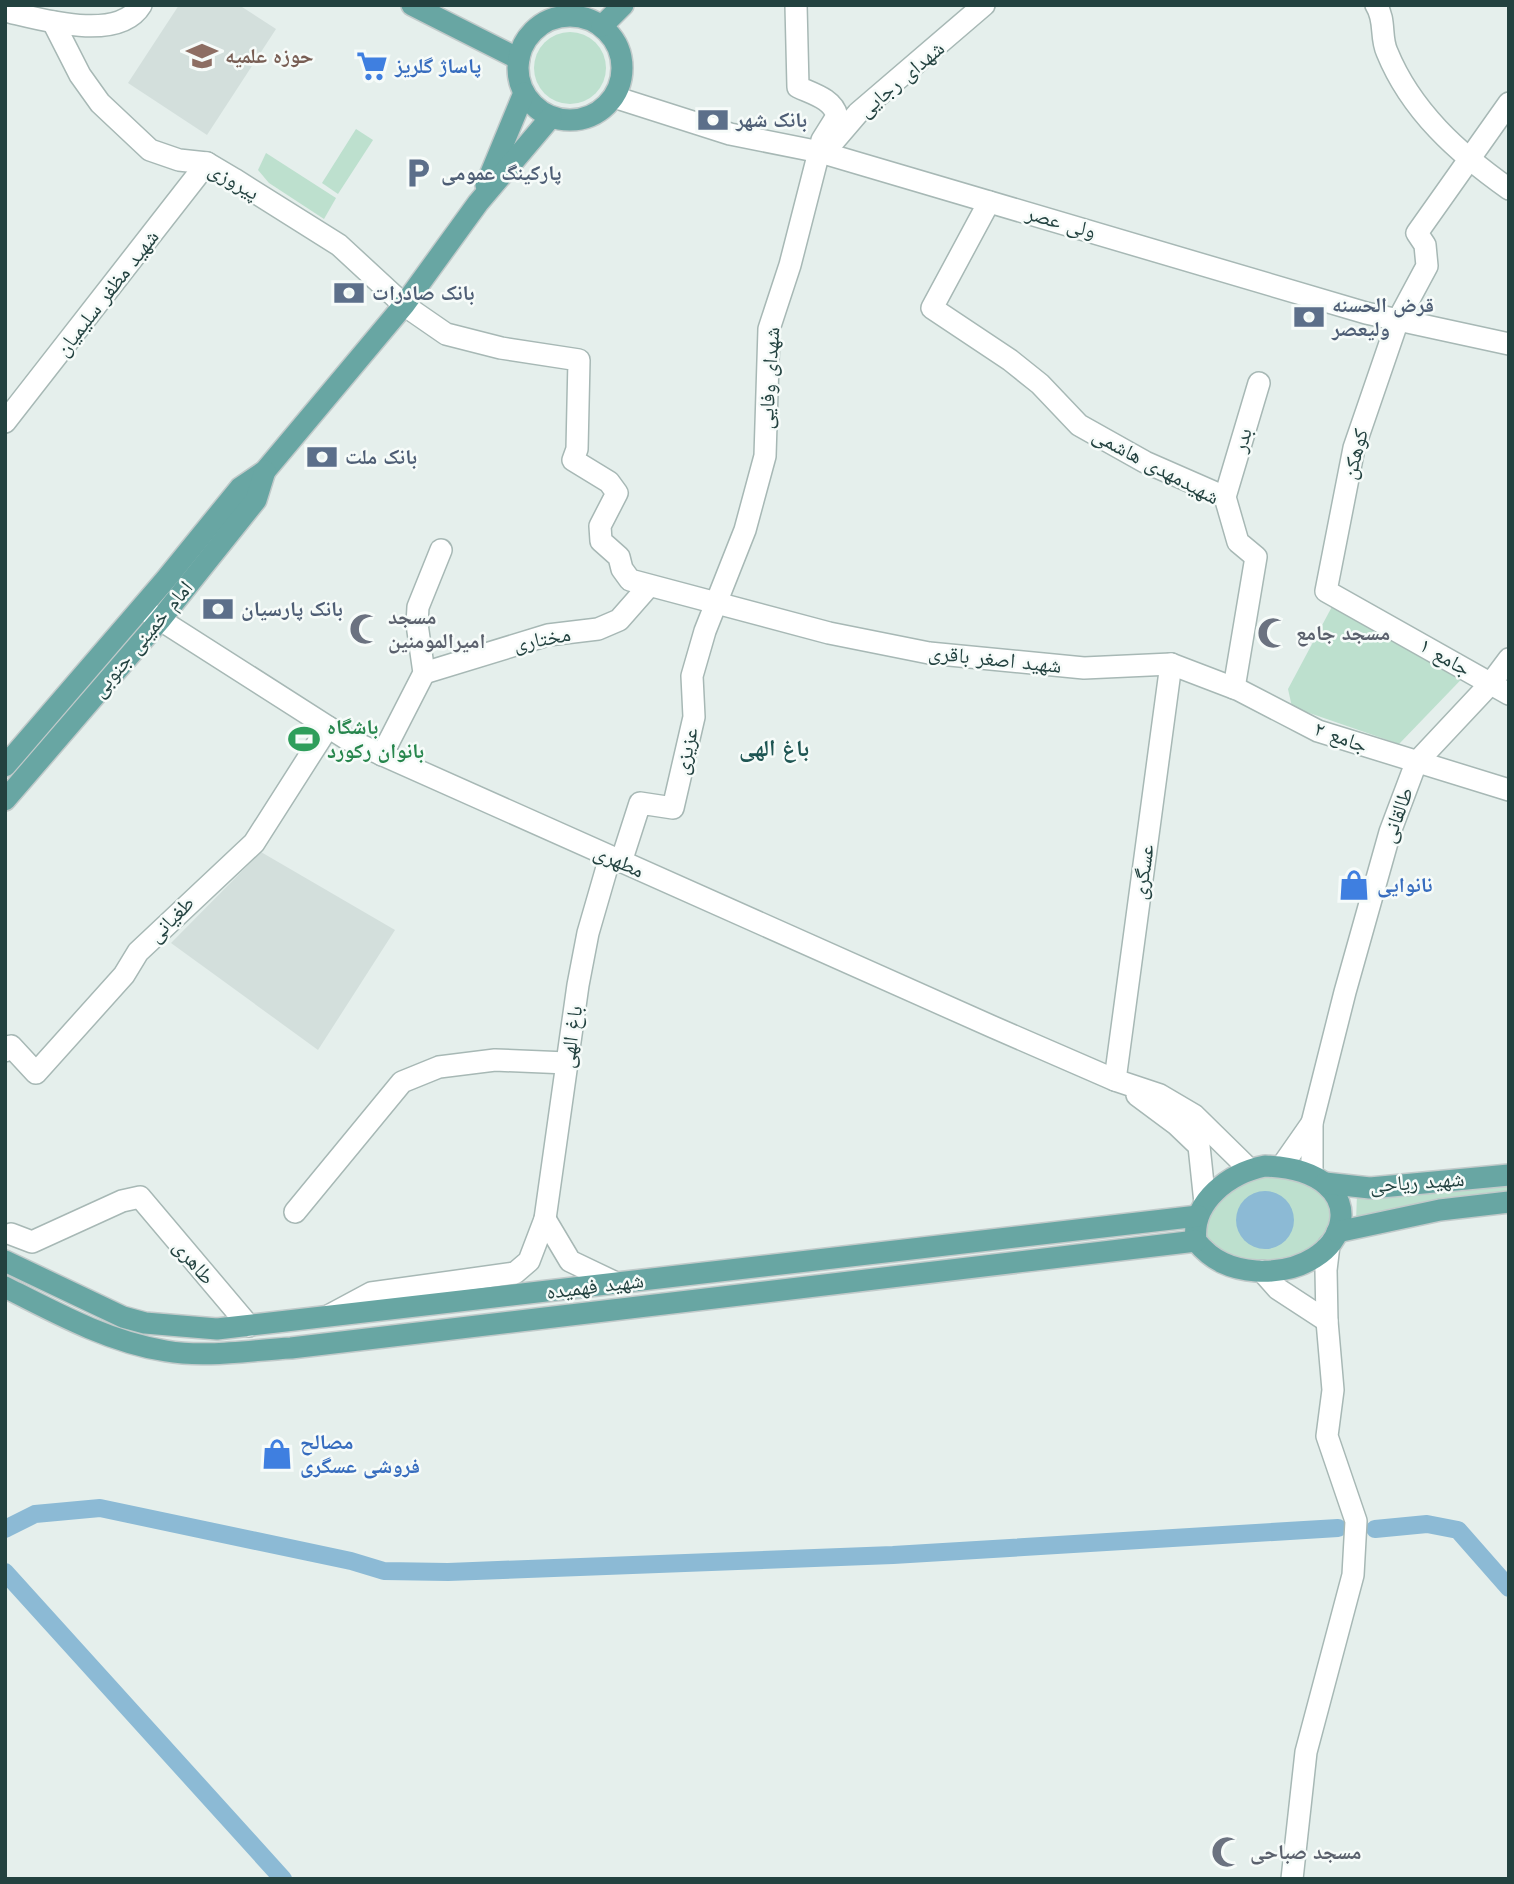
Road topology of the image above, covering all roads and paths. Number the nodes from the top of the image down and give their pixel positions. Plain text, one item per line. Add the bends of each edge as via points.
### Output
1 (141, 5) edge
2 (412, 5) edge
3 (623, 5) edge
4 (796, 5) edge
5 (984, 5) edge
6 (1376, 5) edge
7 (5, 11) edge
8 (53, 22) junction
9 (602, 26) junction
10 (519, 59) junction
11 (524, 93) junction
12 (614, 97) junction
13 (1509, 103) edge
14 (835, 108) junction
15 (858, 113) junction
16 (551, 117) junction
17 (820, 152) junction
18 (1468, 160) junction
19 (207, 163) junction
20 (1509, 189) edge
21 (989, 202) junction
22 (478, 203) junction
23 (404, 305) junction
24 (1398, 320) junction
25 (1509, 344) edge
26 (1259, 383) dead end
27 (5, 422) edge
28 (265, 471) junction
29 (1225, 497) junction
30 (441, 550) dead end
31 (648, 587) junction
32 (1326, 592) joint
33 (717, 603) junction
34 (141, 608) junction
35 (160, 620) junction
36 (1509, 659) edge
37 (1171, 664) junction
38 (424, 673) junction
39 (1234, 688) junction
40 (1500, 689) edge
41 (1270, 704) joint
42 (57, 708) junction
43 (328, 727) junction
44 (5, 745) edge
45 (382, 755) junction
46 (1416, 763) junction
47 (5, 766) edge
48 (1509, 790) edge
49 (5, 800) edge
50 (616, 859) junction
51 (5, 1051) edge
52 (567, 1063) junction
53 (1115, 1080) junction
54 (1312, 1123) junction
55 (1282, 1166) junction
56 (1249, 1169) junction
57 (1509, 1175) edge
58 (1318, 1179) junction
59 (1509, 1202) edge
60 (1201, 1210) junction
61 (295, 1212) dead end
62 (545, 1219) junction
63 (7, 1237) edge
64 (1333, 1238) junction
65 (1196, 1241) junction
66 (5, 1261) edge
67 (1262, 1271) junction
68 (616, 1283) junction
69 (5, 1287) edge
70 (325, 1318) junction
71 (1327, 1321) junction
72 (249, 1326) junction
73 (1292, 1879) edge

1 - 8 street via 117,24
2 - 10 main road
3 - 9 main road
4 - 14 street via 798,87
5 - 15 street, شهدای رجایی
6 - 18 street via 1382,13 1385,49 1405,91
7 - 8 street
8 - 19 street, پیروزی via 100,103 150,150 178,160
9 - 10 main road via 569,15 551,19 536,28
9 - 12 main road via 622,60 621,83
10 - 11 main road
11 - 16 main road
11 - 22 main road
12 - 16 main road via 586,118
12 - 17 street, ولی عصر via 730,134
13 - 18 street
14 - 15 street
14 - 17 street, شهدای وفایی via 837,116 821,140
15 - 17 street, شهدای رجایی via 833,145
16 - 22 main road
17 - 21 street, ولی عصر
17 - 33 street, شهدای وفایی via 769,329 765,456 745,530
18 - 20 street
18 - 24 street, کوهکن via 1417,233 1425,245 1427,266
19 - 23 street, پیروزی via 339,245
19 - 27 street, شهید مظفر سلیمیان
21 - 24 street, ولی عصر
21 - 29 street, شهیدمهدی هاشمی via 932,308 1020,368 1079,425 1145,462
22 - 23 main road, امام خمینی جنوبی
23 - 28 main road, امام خمینی جنوبی
23 - 31 street, پیروزی via 446,334 579,360 573,460 609,482 617,493 600,526 601,541 619,557 630,580
24 - 25 street, ولی عصر
24 - 32 street, کوهکن via 1354,448
26 - 29 street, بدر
28 - 34 main road, امام خمینی جنوبی via 240,488
28 - 35 main road, امام خمینی جنوبی via 256,500
29 - 39 street, شهیدمهدی هاشمی via 1238,542 1256,557
30 - 38 street via 418,607
31 - 33 street, شهید اصغر باقری
31 - 38 street, مختاری via 619,620 598,629 548,635
32 - 40 street, جامع ۱
33 - 37 street, شهید اصغر باقری via 929,653 1084,668
33 - 50 street, عزیزی via 692,676 694,717 673,808 640,803
34 - 35 street, مطهری
34 - 42 main road, امام خمینی جنوبی
35 - 43 street, مطهری
35 - 49 main road, امام خمینی جنوبی
36 - 40 street, طالقانی
37 - 39 street, شهید اصغر باقری
37 - 53 street, عسگری
38 - 45 street
39 - 41 street, شهید اصغر باقری
40 - 46 street, طالقانی
41 - 46 street, جامع ۲ via 1318,731
42 - 44 main road
42 - 47 main road, امام خمینی جنوبی
43 - 45 street, مطهری
43 - 51 street, طغیانی via 254,843 138,952 124,975 36,1073 10,1045
45 - 50 street, مطهری
46 - 48 street, جامع ۲
46 - 54 street, طالقانی via 1390,832
50 - 52 street, باغ الهی via 588,933
50 - 53 street, مطهری
52 - 61 street via 495,1060 439,1067 402,1083
52 - 62 street, باغ الهی
53 - 56 street via 1160,1095 1194,1115
53 - 60 street via 1199,1146
54 - 55 street
54 - 58 street
55 - 56 main road
55 - 58 main road
56 - 60 main road via 1224,1184
57 - 58 main road, شهید ریاحی via 1370,1188
58 - 64 main road via 1342,1203 1341,1222
59 - 64 main road, شهید ریاحی via 1440,1210
60 - 65 main road
60 - 68 main road, شهید فهمیده
62 - 68 street via 570,1261
62 - 70 street, باغ الهی via 529,1261 515,1273 371,1293
63 - 72 street, طاهری via 32,1242 122,1201 141,1197
64 - 67 main road via 1309,1262
64 - 71 street
65 - 67 main road via 1209,1256 1237,1269
65 - 69 main road, شهید فهمیده via 291,1348 220,1352 168,1352 121,1341
66 - 72 main road, شهید فهمیده via 145,1323 217,1329
67 - 71 street via 1278,1289
68 - 70 main road, شهید فهمیده
70 - 72 main road, شهید فهمیده
71 - 73 street via 1333,1390 1327,1436 1356,1521 1353,1575 1306,1752

